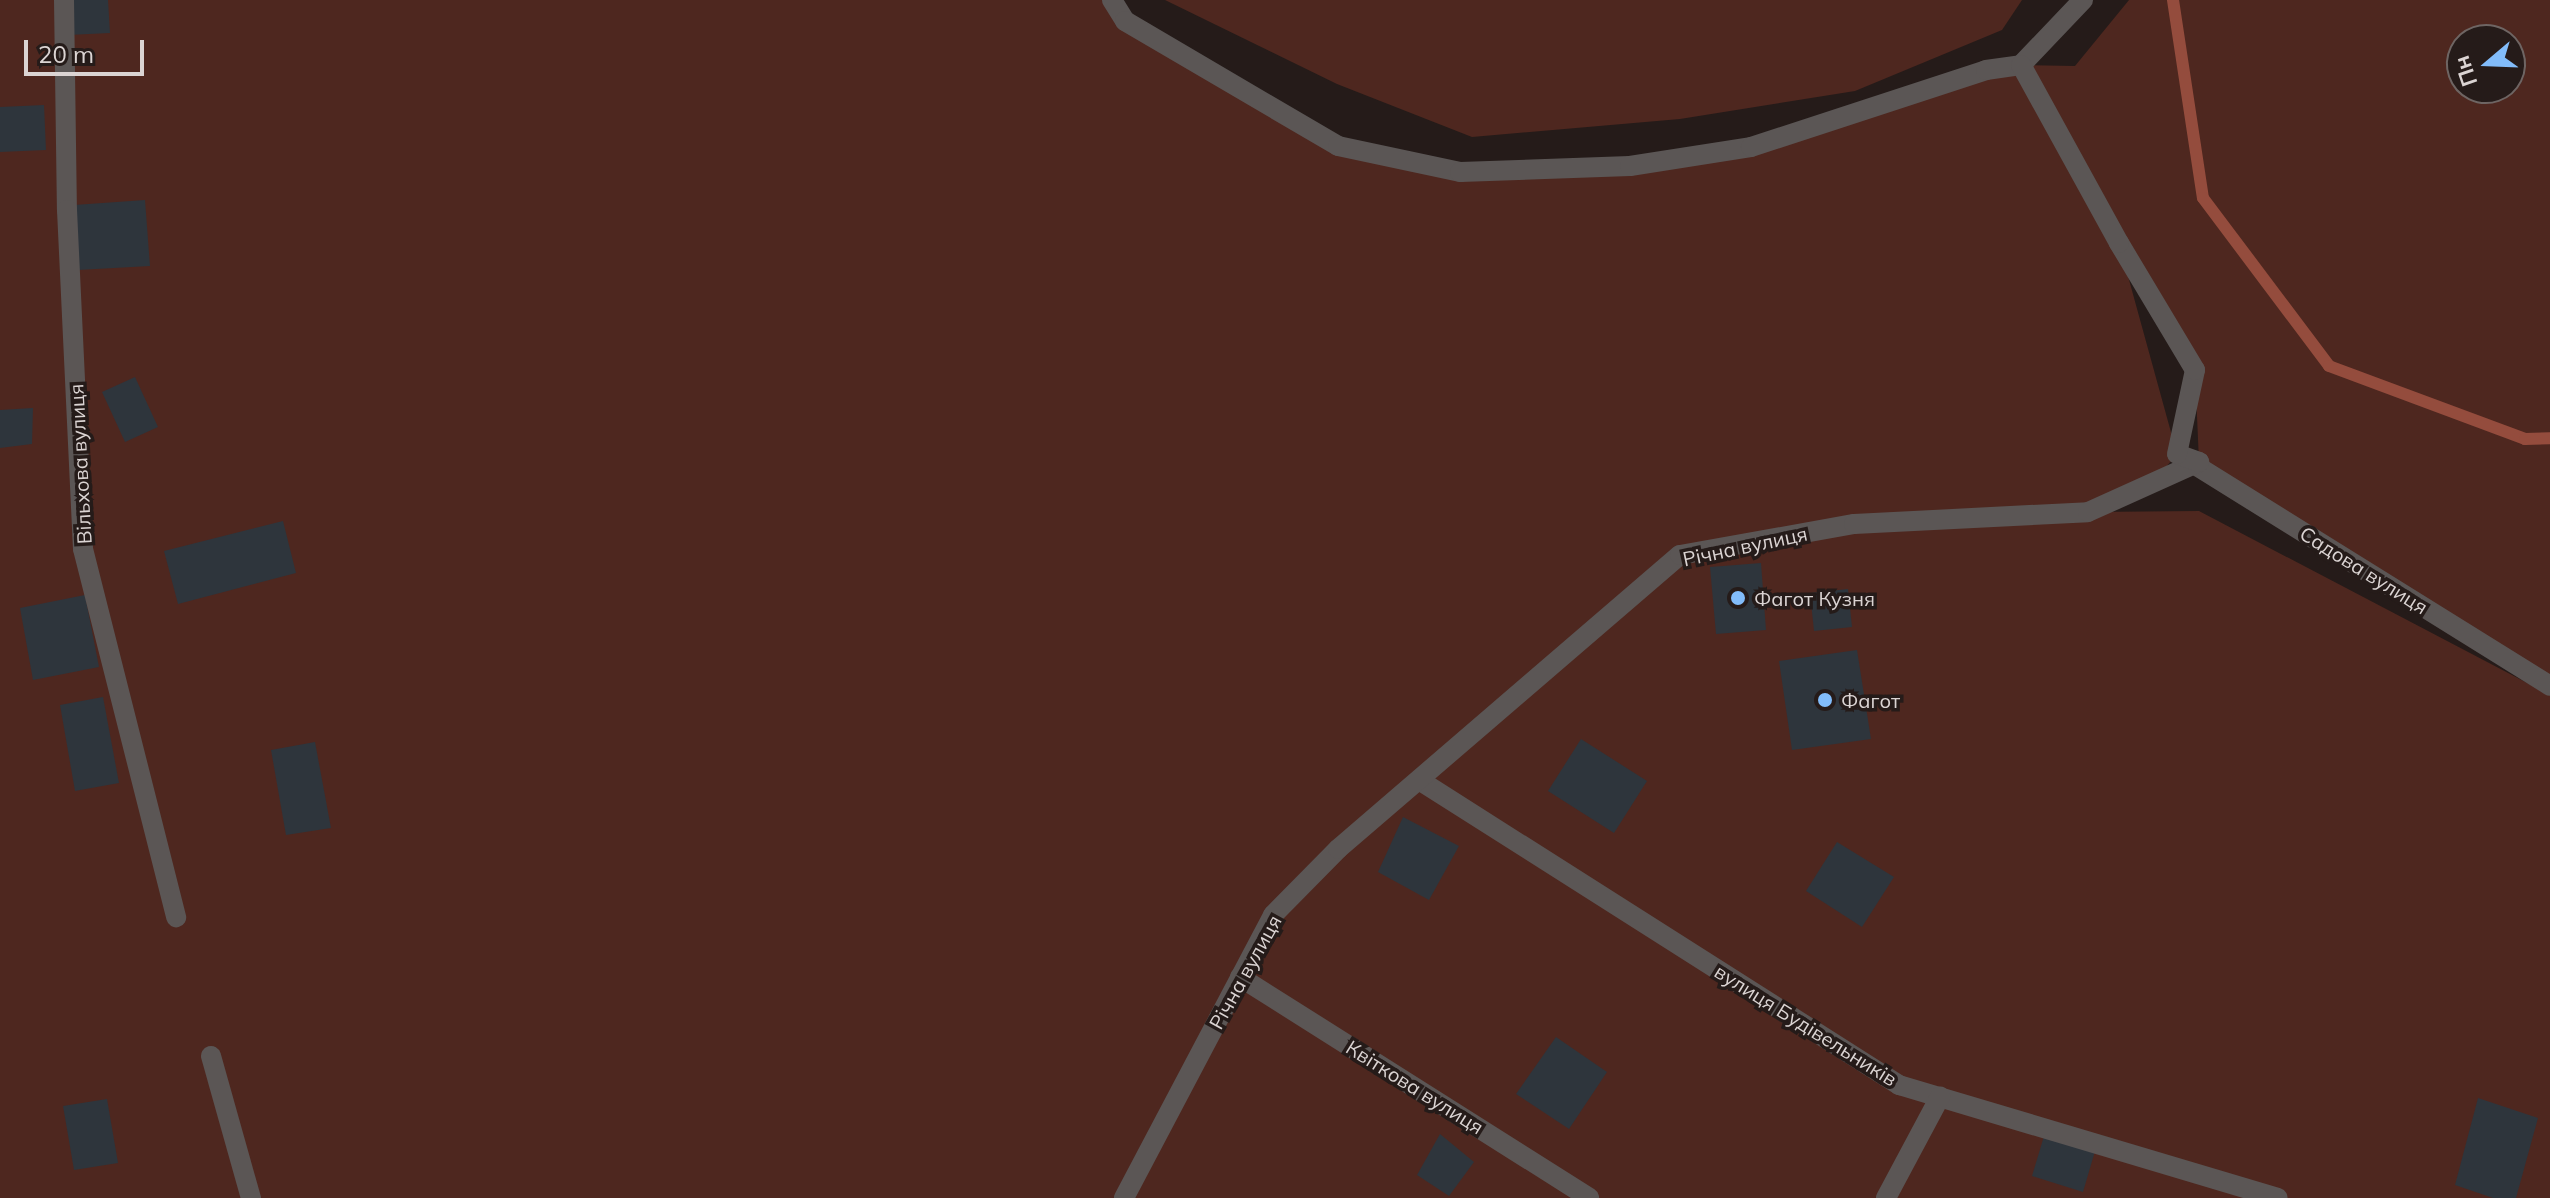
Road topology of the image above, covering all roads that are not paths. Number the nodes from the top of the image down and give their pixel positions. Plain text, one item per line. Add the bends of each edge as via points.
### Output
1 (64, 0) edge
2 (1112, 0) edge
3 (2083, 0) edge
4 (2021, 65) junction
5 (2177, 454) junction
6 (2550, 686) edge
7 (1419, 780) junction
8 (176, 917) dead end
9 (1240, 977) junction
10 (211, 1056) dead end
11 (1940, 1097) junction
12 (251, 1198) edge
13 (1124, 1198) edge
14 (1589, 1198) edge
15 (1886, 1198) edge
16 (2278, 1198) edge

1 - 8 street, Вільхова вулиця via 67,210 83,549
2 - 4 street via 1125,21 1338,146 1460,172 1630,166 1751,147 1986,70
3 - 4 street
4 - 5 street via 2195,370
5 - 6 street, Садова вулиця
5 - 7 street, Річна вулиця via 2199,462 2088,512 1854,524 1680,555
7 - 9 street, Річна вулиця via 1338,849 1273,915
7 - 11 street, вулиця Будівельників via 1899,1085
9 - 13 street, Річна вулиця
9 - 14 street, Квіткова вулиця
10 - 12 street
11 - 15 street
11 - 16 street, вулиця Будівельників

